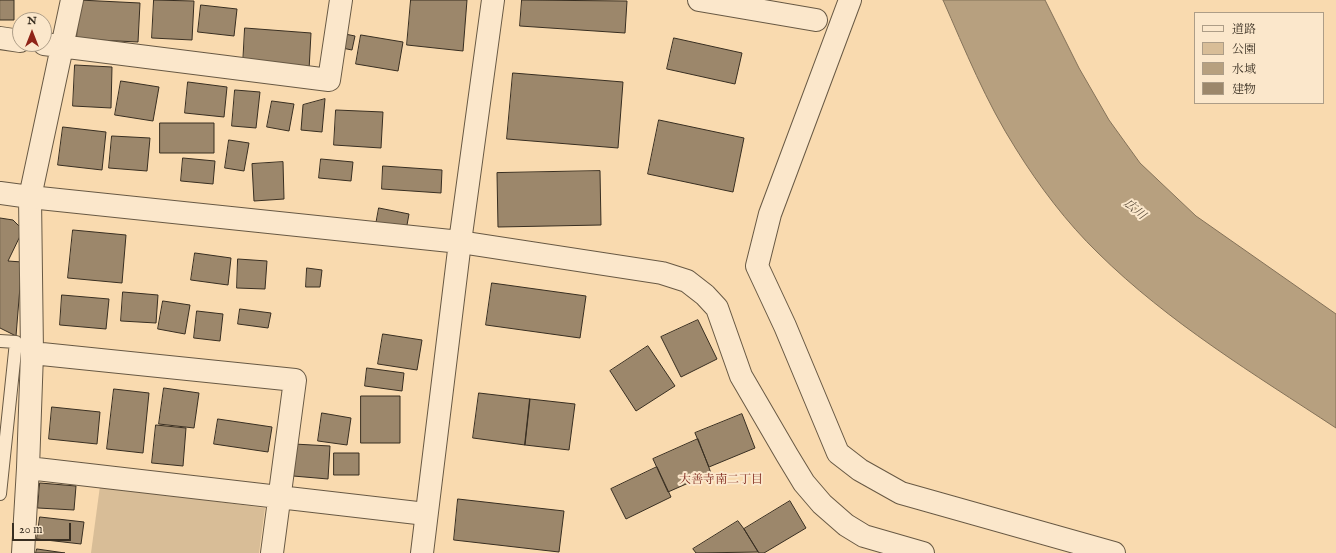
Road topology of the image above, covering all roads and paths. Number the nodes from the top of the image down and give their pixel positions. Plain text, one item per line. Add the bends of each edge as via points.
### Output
1 (72, 0) edge
2 (341, 0) edge
3 (493, 0) edge
4 (699, 0) edge
5 (850, 0) edge
6 (816, 20) dead end
7 (0, 38) edge
8 (12, 40) edge
9 (53, 45) edge
10 (0, 193) edge
11 (30, 197) junction
12 (460, 242) junction
13 (0, 341) edge
14 (32, 353) junction
15 (28, 468) junction
16 (0, 494) edge
17 (280, 498) junction
18 (426, 514) junction
19 (23, 553) edge
20 (272, 553) edge
21 (422, 553) edge
22 (923, 553) edge
23 (1114, 553) edge

1 - 9 street
2 - 9 street via 329,80
3 - 12 street
4 - 6 street
5 - 23 street via 770,214 757,266 838,453 860,470 901,492
7 - 8 street
9 - 11 street
10 - 11 street
11 - 12 street
11 - 14 street
12 - 18 street
12 - 22 street via 662,273 687,281 717,308 741,376 804,483 822,504 846,525 864,536
13 - 16 lane via 16,342
14 - 15 street
14 - 17 street via 295,380
15 - 17 street
15 - 19 street
17 - 18 street
17 - 20 street
18 - 21 street

